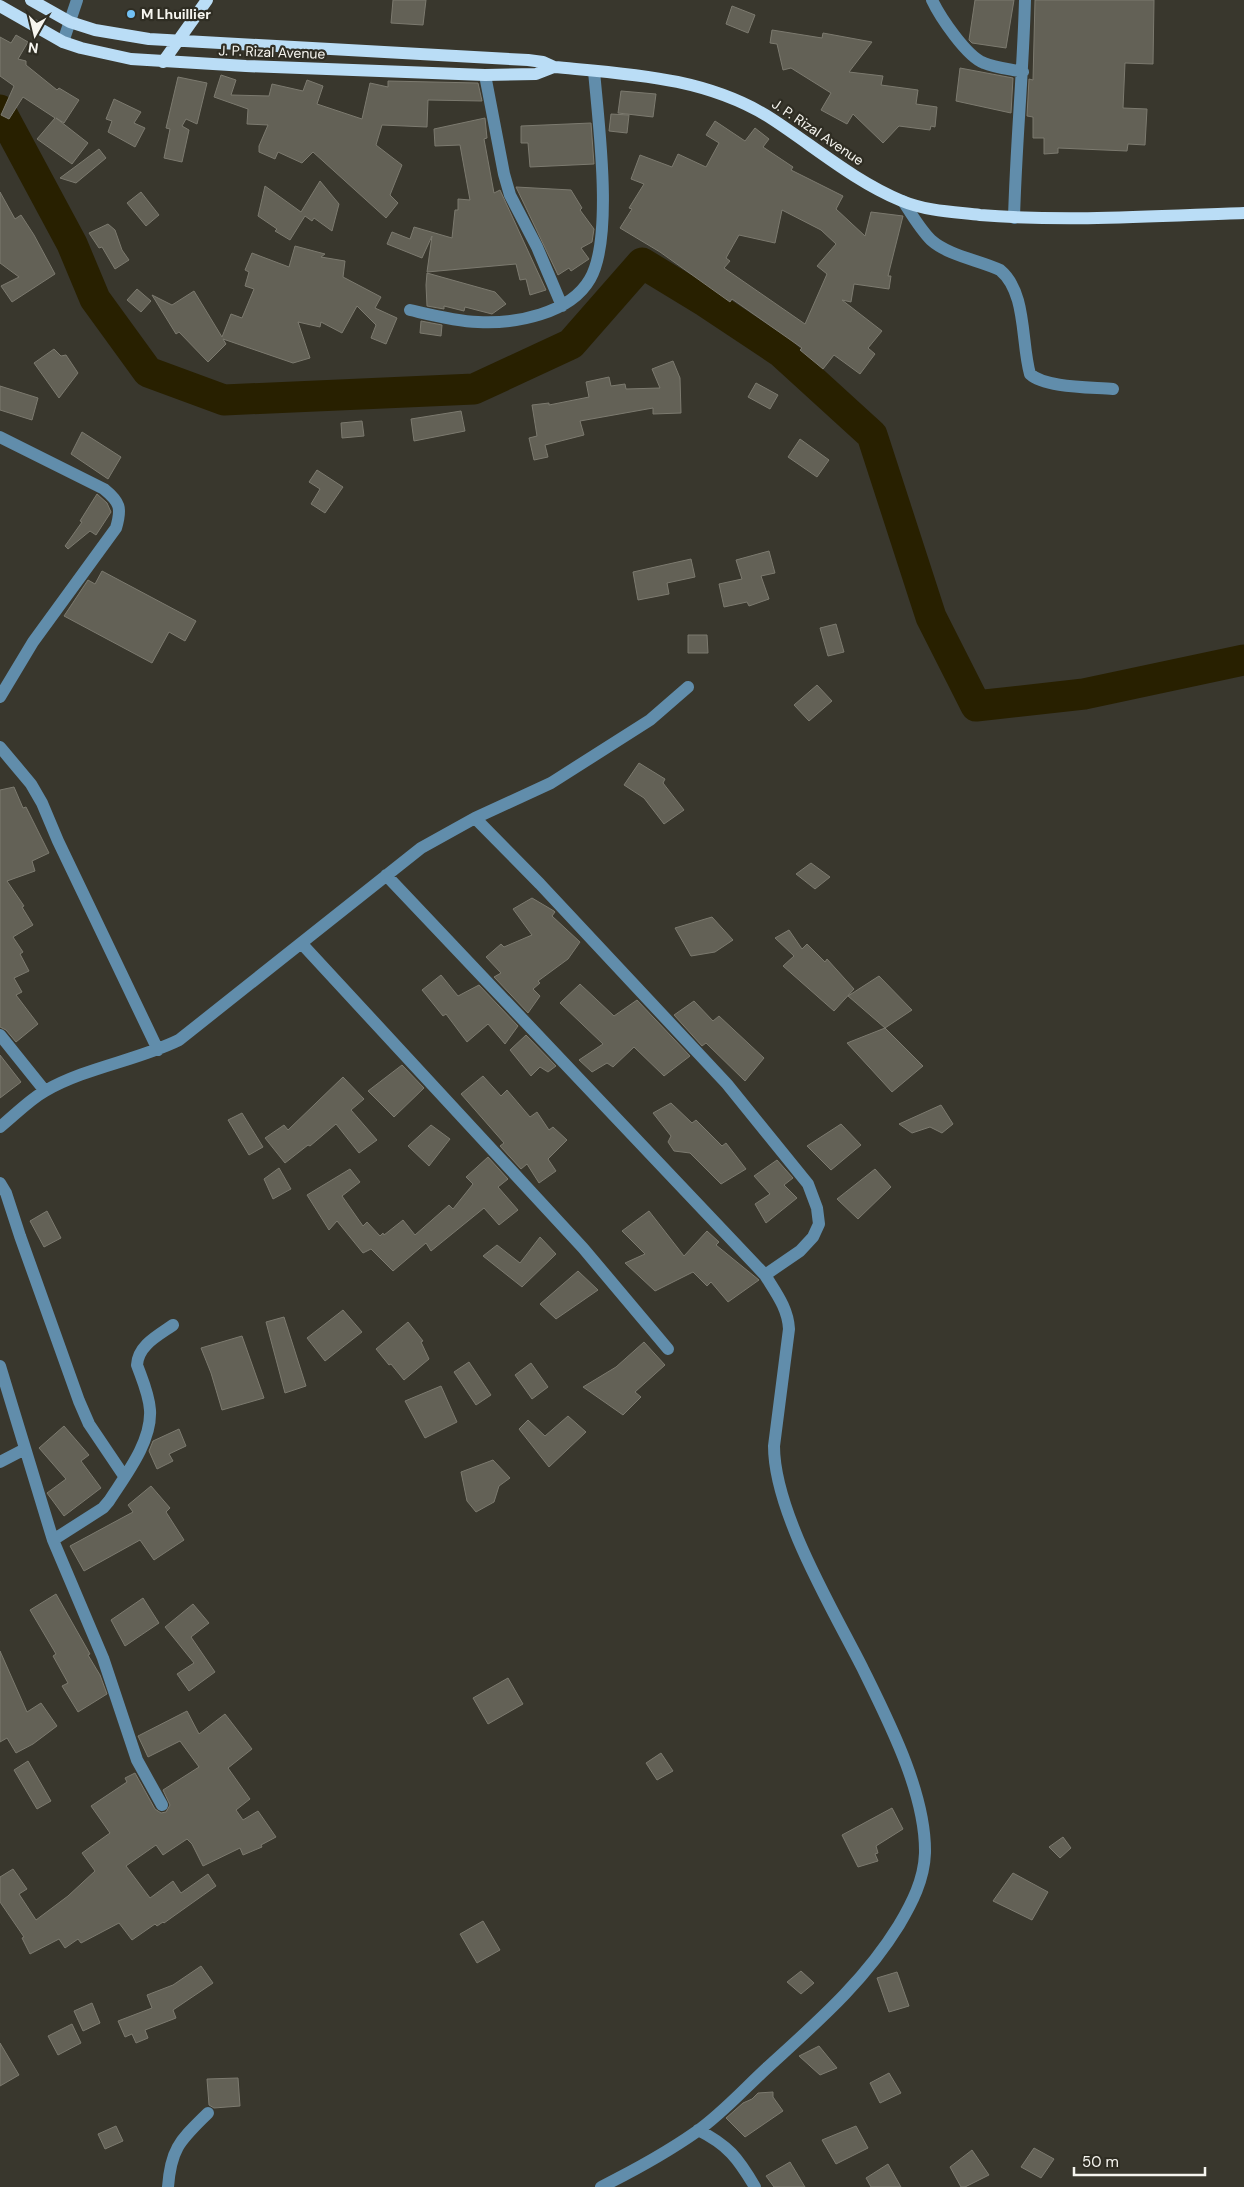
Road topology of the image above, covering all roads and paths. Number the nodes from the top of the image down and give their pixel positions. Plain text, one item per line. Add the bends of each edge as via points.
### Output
1 (31, 0) edge
2 (76, 0) edge
3 (207, 0) edge
4 (932, 0) edge
5 (1025, 0) edge
6 (0, 6) edge
7 (70, 22) junction
8 (63, 42) junction
9 (177, 42) junction
10 (163, 62) junction
11 (554, 67) junction
12 (594, 71) junction
13 (1023, 72) junction
14 (485, 75) junction
15 (903, 202) junction
16 (1244, 213) edge
17 (1014, 218) junction
18 (562, 306) junction
19 (410, 310) dead end
20 (1113, 389) dead end
21 (0, 437) edge
22 (688, 687) dead end
23 (0, 697) edge
24 (0, 747) edge
25 (475, 818) junction
26 (386, 875) junction
27 (302, 944) junction
28 (0, 1035) edge
29 (158, 1050) junction
30 (44, 1091) junction
31 (0, 1127) edge
32 (0, 1183) edge
33 (765, 1276) junction
34 (173, 1325) dead end
35 (668, 1349) dead end
36 (0, 1366) edge
37 (25, 1449) junction
38 (0, 1462) edge
39 (124, 1476) junction
40 (52, 1540) junction
41 (162, 1805) dead end
42 (208, 2113) dead end
43 (698, 2130) junction
44 (168, 2187) edge
45 (600, 2187) edge
46 (755, 2187) edge

1 - 7 main road, J. P. Rizal Avenue
2 - 7 street
3 - 9 main road
4 - 13 street via 958,41 982,63
5 - 13 street
6 - 8 main road, J. P. Rizal Avenue
7 - 8 street
7 - 9 main road, J. P. Rizal Avenue via 122,36
8 - 10 main road, J. P. Rizal Avenue via 131,59
9 - 10 main road
9 - 11 main road, J. P. Rizal Avenue via 528,60
10 - 14 main road, J. P. Rizal Avenue
11 - 12 main road, J. P. Rizal Avenue
11 - 14 main road, J. P. Rizal Avenue via 536,74
12 - 15 main road, J. P. Rizal Avenue via 649,76 705,88 736,100 771,118 828,159
12 - 18 street via 603,191 598,255 591,278 581,292
13 - 17 street via 1015,154
14 - 18 street via 510,195
15 - 17 main road, J. P. Rizal Avenue via 948,212
15 - 20 street via 921,229 943,248 1006,275 1017,297 1030,374 1055,383
16 - 17 main road, J. P. Rizal Avenue
18 - 19 street via 499,322 451,319
21 - 23 street via 104,490 114,498 119,516 116,528 34,642
22 - 25 street via 650,720 551,783
24 - 29 street via 42,803
25 - 26 street via 420,848
25 - 33 street via 727,1084 808,1184 819,1224 813,1237 800,1251
26 - 27 street
26 - 33 street
27 - 29 street via 179,1040
27 - 35 street via 577,1241
28 - 30 street
29 - 30 street via 97,1068
30 - 31 street
32 - 39 street via 79,1401 89,1424
33 - 43 street via 788,1318 774,1430 774,1462 779,1487 799,1538 897,1744 917,1795 925,1853 914,1901 872,1965 840,2002
34 - 39 street via 145,1346 137,1358 150,1411 144,1441
36 - 37 street
37 - 38 street
37 - 40 street
39 - 40 street via 103,1508
40 - 41 street via 103,1658 137,1760
42 - 44 street via 176,2148
43 - 45 street
43 - 46 street via 736,2156

